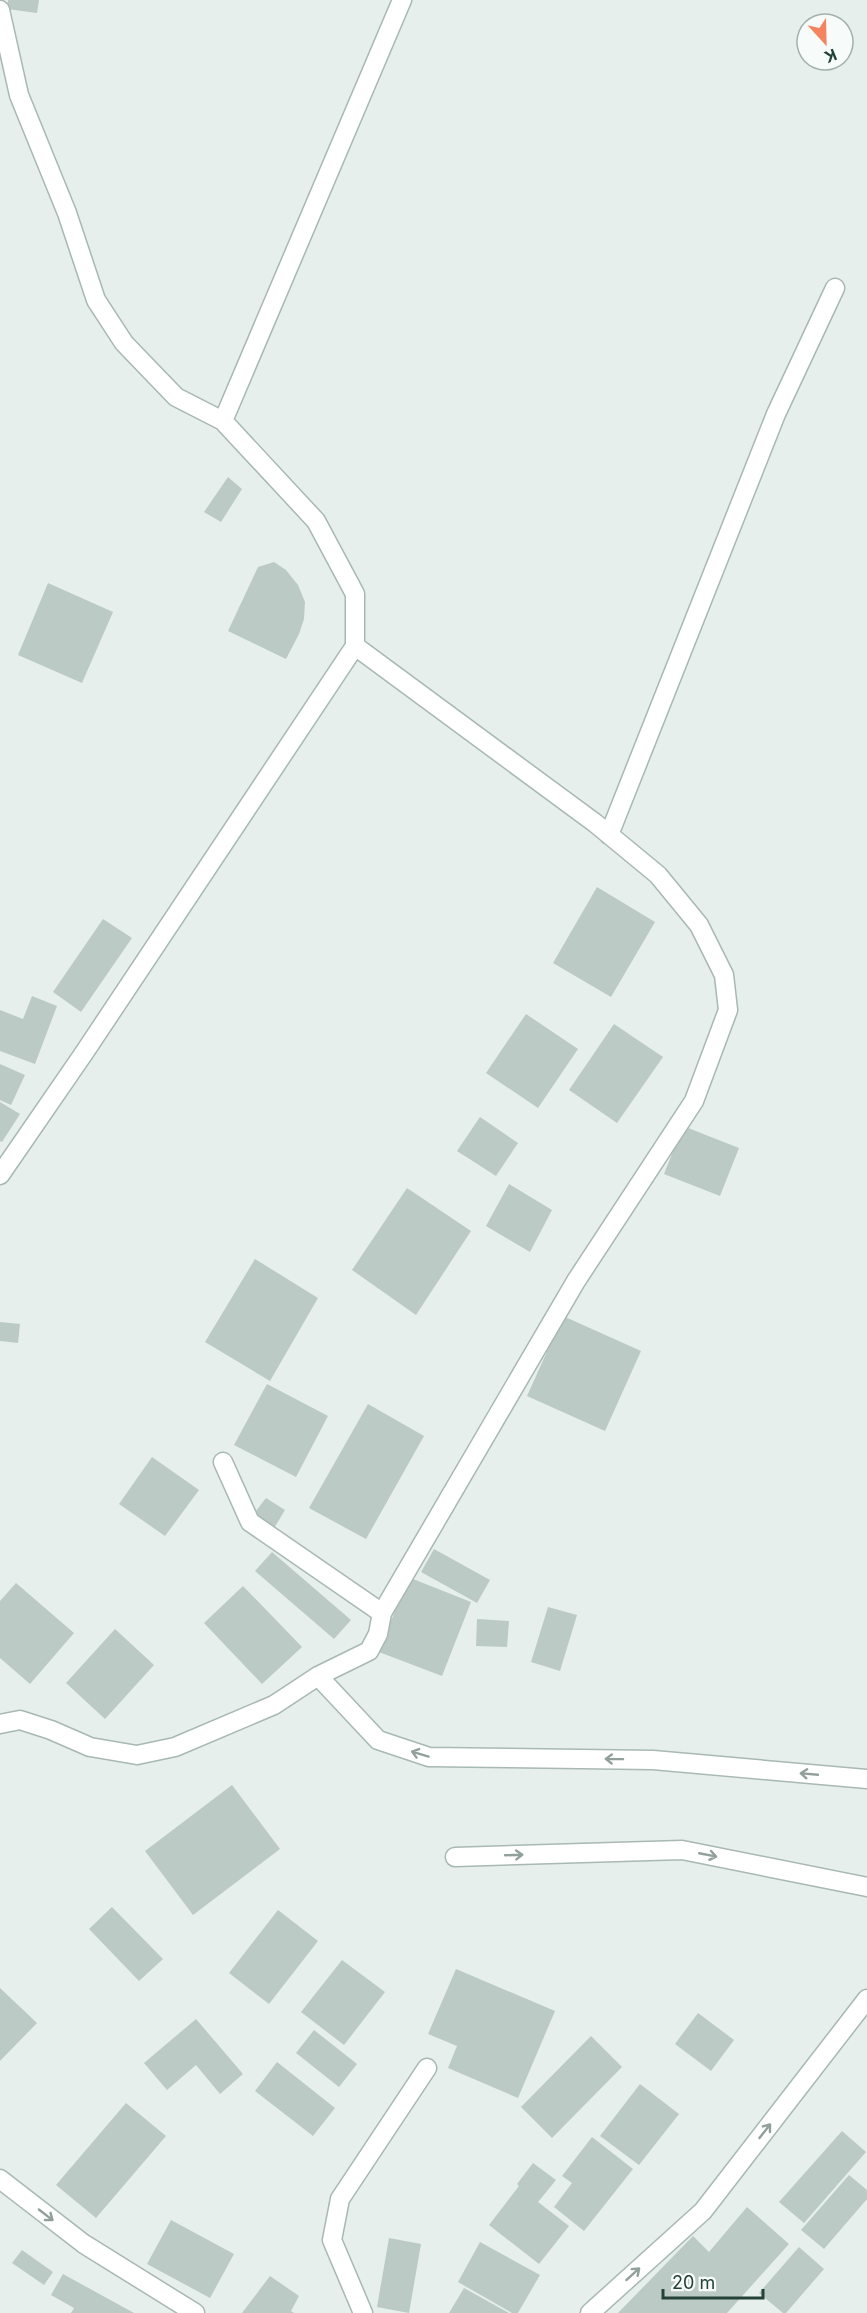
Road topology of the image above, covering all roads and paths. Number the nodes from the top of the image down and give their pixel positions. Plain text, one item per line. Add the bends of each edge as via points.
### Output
1 (402, 0) edge
2 (0, 10) edge
3 (835, 288) dead end
4 (223, 421) junction
5 (356, 646) junction
6 (609, 835) junction
7 (0, 1175) edge
8 (223, 1462) dead end
9 (382, 1613) junction
10 (318, 1676) junction
11 (0, 1724) edge
12 (867, 1779) edge
13 (455, 1857) dead end
14 (867, 1887) edge
15 (867, 1999) edge
16 (427, 2068) dead end
17 (0, 2179) edge
18 (195, 2313) edge
19 (363, 2313) edge
20 (590, 2313) edge

1 - 4 street
2 - 4 street via 19,95 67,213 96,300 124,343 176,397
3 - 6 street via 776,414
4 - 5 street via 316,521 355,594
5 - 6 street
5 - 7 street
6 - 9 street via 658,875 699,925 724,975 729,1010 694,1101 576,1281
8 - 9 street via 250,1522
9 - 10 street via 378,1634 369,1651
10 - 11 street via 274,1705 175,1747 137,1755 90,1747 20,1720
12 -> 10 street via 654,1760 429,1757 378,1740
13 -> 14 street via 682,1850
20 -> 15 street via 703,2211
16 - 19 street via 340,2199 332,2240
17 -> 18 street via 84,2244

